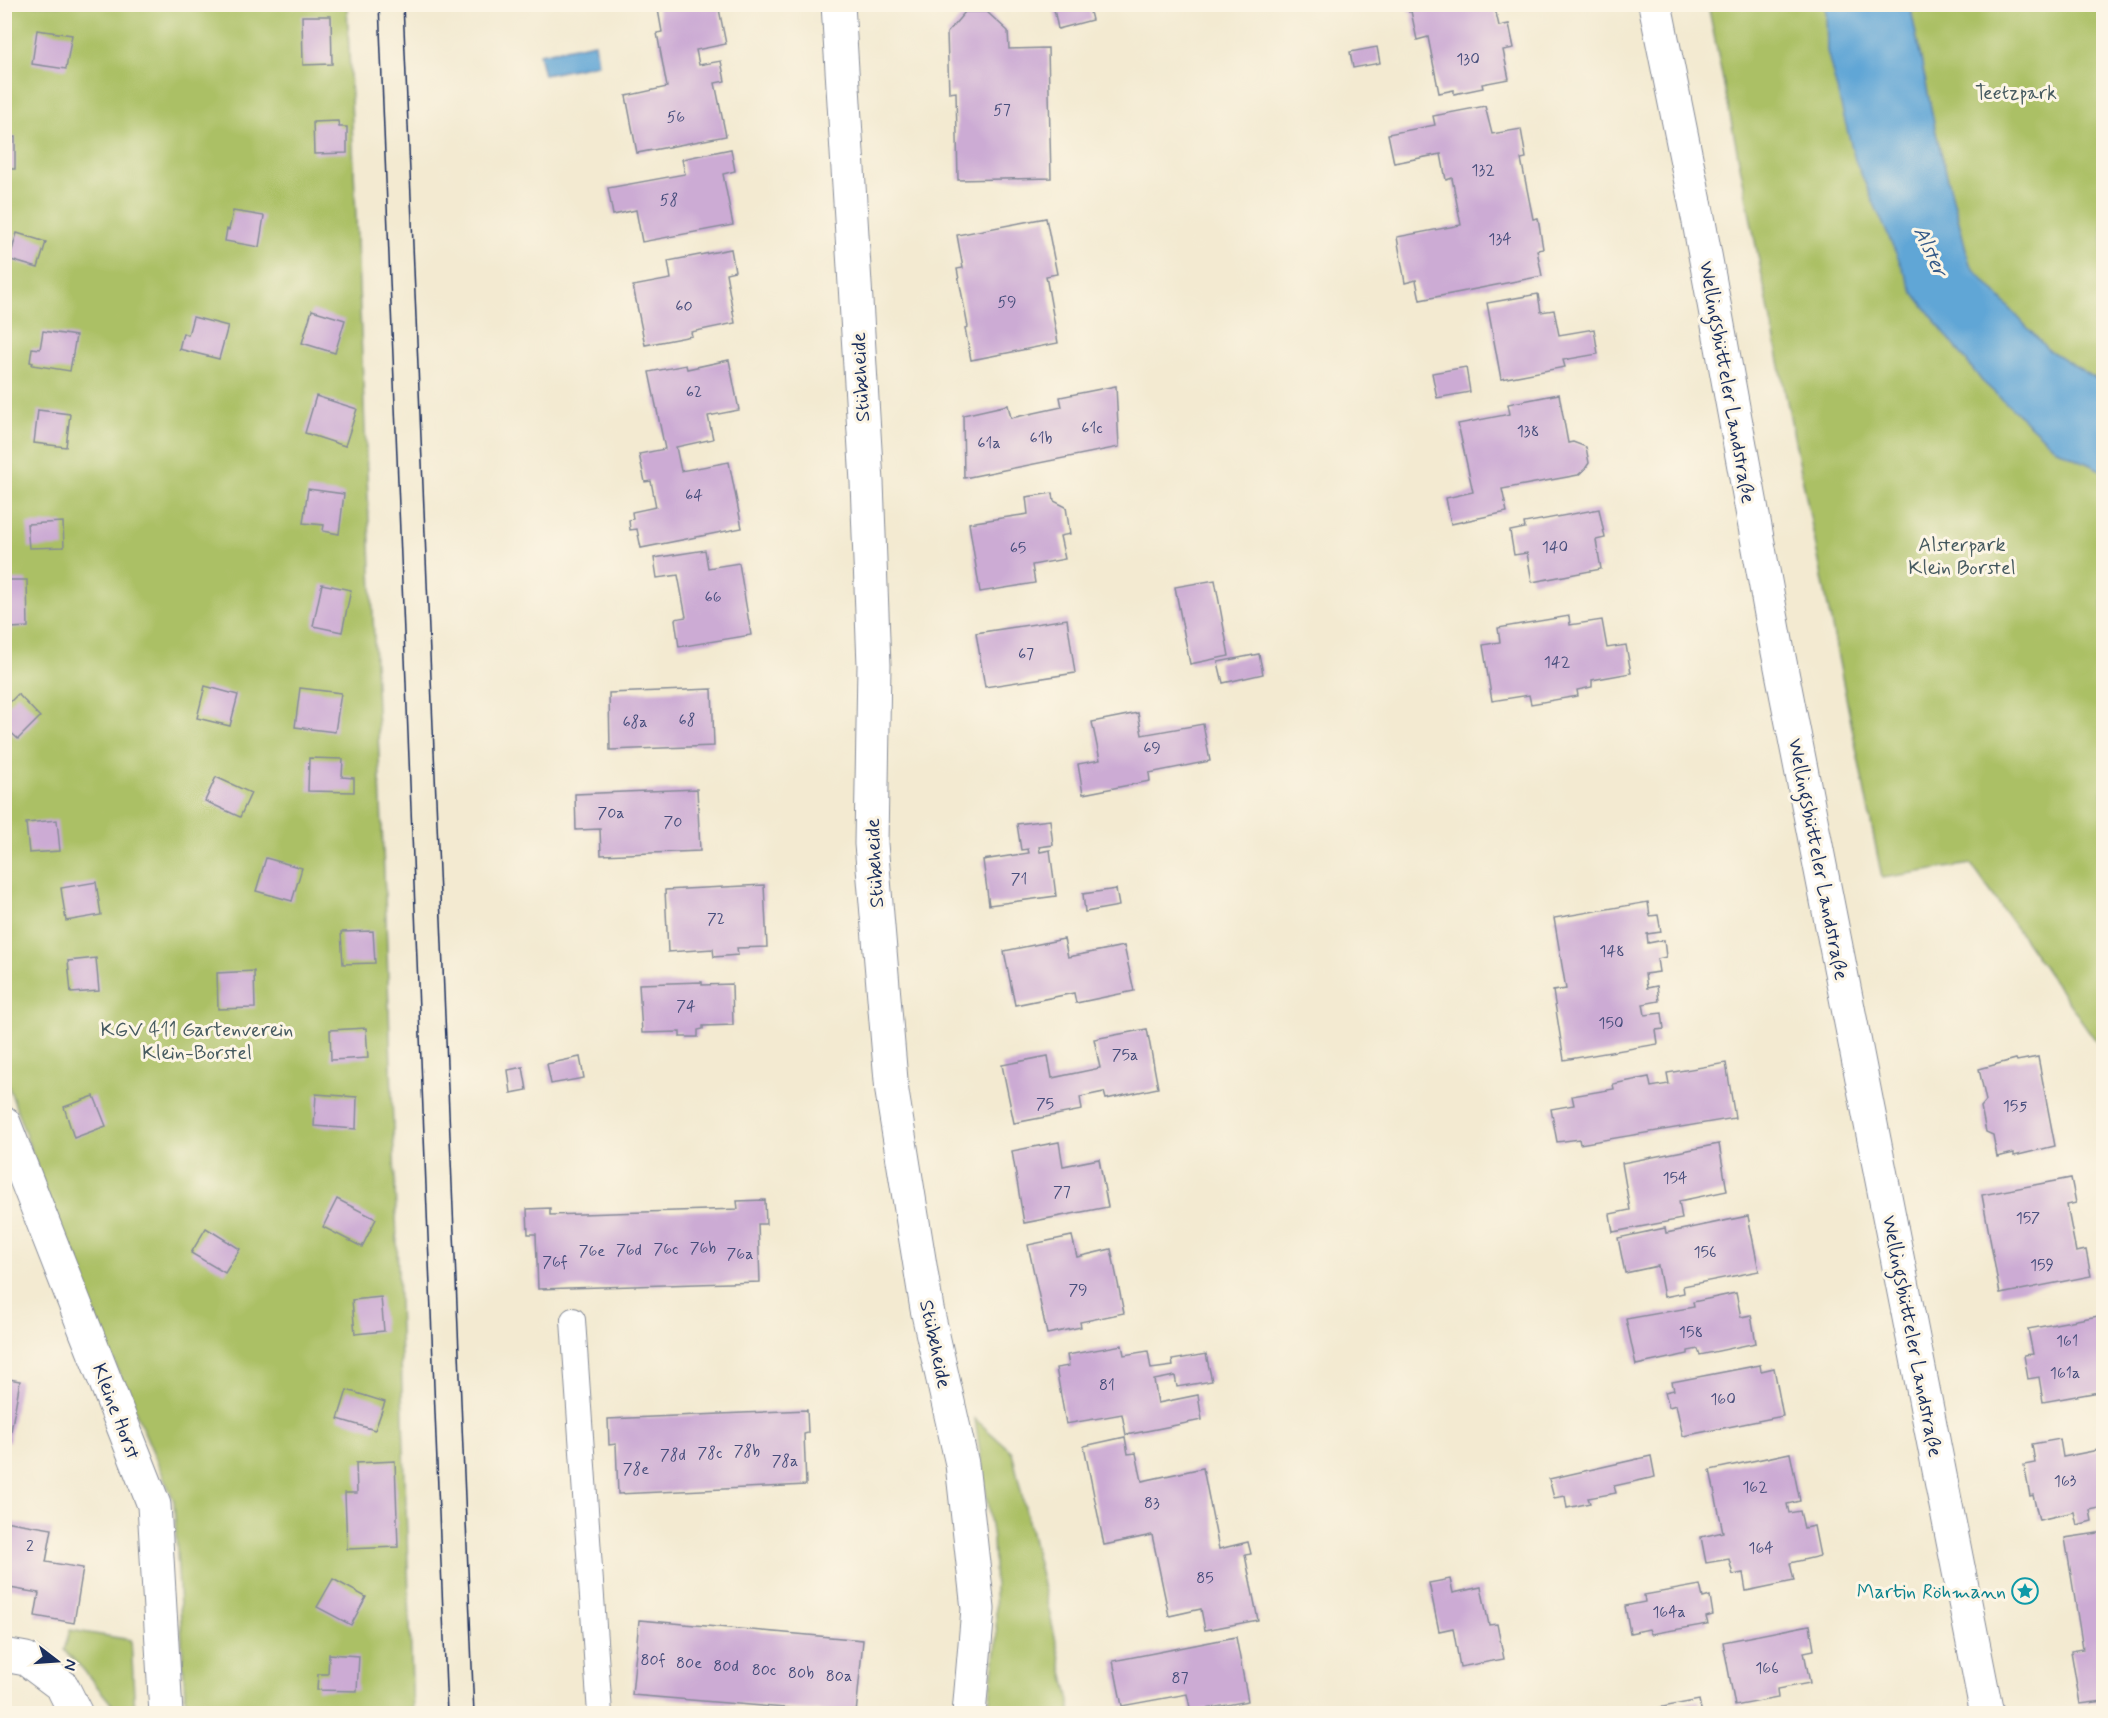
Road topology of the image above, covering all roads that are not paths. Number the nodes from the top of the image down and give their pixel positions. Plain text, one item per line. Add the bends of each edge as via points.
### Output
1 (838, 4) edge
2 (1655, 4) edge
3 (4, 1123) edge
4 (573, 1320) dead end
5 (4, 1655) edge
6 (76, 1713) edge
7 (166, 1713) edge
8 (600, 1713) edge
9 (969, 1713) edge
10 (1988, 1713) edge

1 - 9 street, Stübeheide via 874,665 871,844 892,1092 927,1309 962,1464 978,1609
2 - 10 street, Wellingsbütteler Landstraße via 1700,222 1778,652
3 - 7 street, Kleine Horst via 154,1505
4 - 8 lane
5 - 6 street via 26,1659 62,1686

